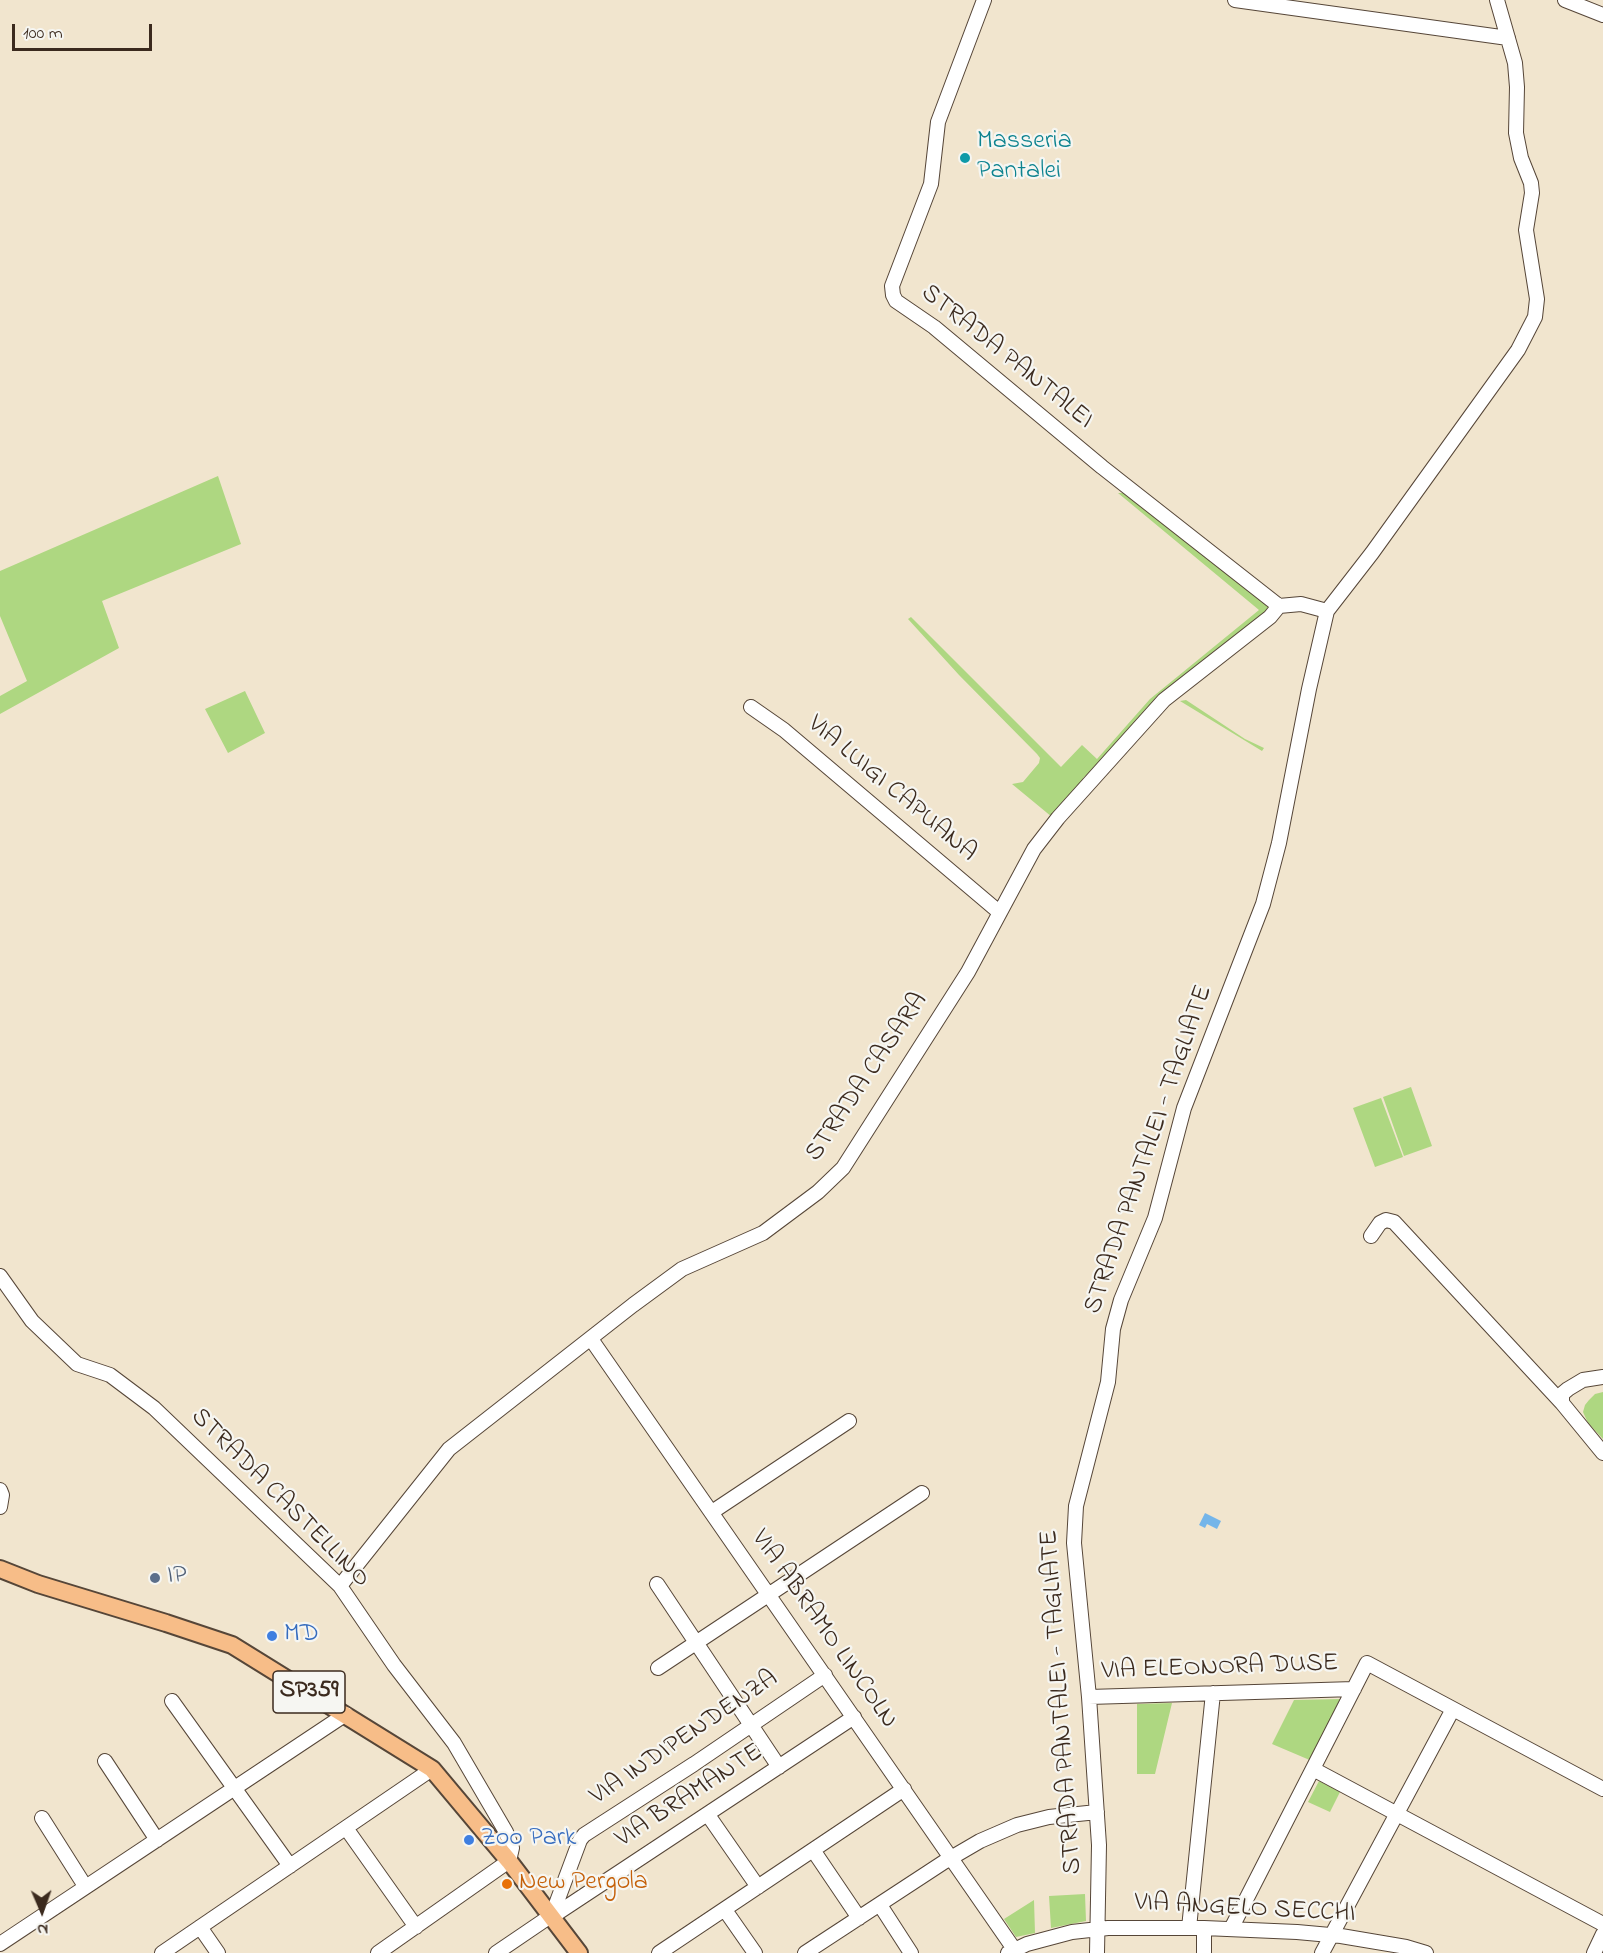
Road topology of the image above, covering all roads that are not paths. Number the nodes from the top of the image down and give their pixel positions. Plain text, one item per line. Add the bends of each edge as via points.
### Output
1 (984, 0) edge
2 (1235, 0) edge
3 (1497, 0) edge
4 (1565, 0) edge
5 (1603, 15) edge
6 (1508, 38) junction
7 (1279, 606) junction
8 (1327, 610) junction
9 (751, 707) dead end
10 (999, 912) junction
11 (1371, 1236) dead end
12 (0, 1276) edge
13 (591, 1339) junction
14 (1603, 1377) edge
15 (1562, 1403) junction
16 (849, 1421) dead end
17 (1603, 1453) edge
18 (0, 1490) edge
19 (922, 1493) dead end
20 (0, 1507) edge
21 (712, 1512) junction
22 (0, 1569) edge
23 (657, 1584) dead end
24 (340, 1586) junction
25 (769, 1595) junction
26 (696, 1643) junction
27 (658, 1668) dead end
28 (825, 1675) junction
29 (1354, 1689) junction
30 (1213, 1693) junction
31 (1089, 1697) junction
32 (172, 1701) dead end
33 (1453, 1709) junction
34 (346, 1714) junction
35 (854, 1717) junction
36 (750, 1724) junction
37 (105, 1761) dead end
38 (779, 1767) junction
39 (432, 1769) junction
40 (1313, 1769) junction
41 (234, 1788) junction
42 (1603, 1789) edge
43 (904, 1790) junction
44 (1097, 1812) junction
45 (1397, 1813) junction
46 (708, 1815) junction
47 (42, 1818) dead end
48 (346, 1828) junction
49 (157, 1840) junction
50 (813, 1850) junction
51 (952, 1858) junction
52 (508, 1861) junction
53 (290, 1866) junction
54 (85, 1886) junction
55 (758, 1887) junction
56 (880, 1905) junction
57 (725, 1910) junction
58 (552, 1915) junction
59 (859, 1918) junction
60 (1603, 1924) edge
61 (200, 1927) junction
62 (416, 1927) junction
63 (1097, 1928) junction
64 (1189, 1928) junction
65 (1204, 1928) junction
66 (1231, 1929) junction
67 (1603, 1934) edge
68 (1331, 1935) junction
69 (0, 1944) edge
70 (1011, 1951) edge
71 (810, 1952) edge
72 (1422, 1952) edge
73 (162, 1953) edge
74 (218, 1953) edge
75 (378, 1953) edge
76 (496, 1953) edge
77 (579, 1953) edge
78 (659, 1953) edge
79 (755, 1953) edge
80 (911, 1953) edge
81 (1097, 1953) edge
82 (1204, 1953) edge
83 (1322, 1953) edge
84 (1594, 1953) edge

1 - 7 street, STRADA PANTALEI via 938,122 931,184 892,286 893,295
2 - 6 street
3 - 6 street
4 - 5 street
6 - 8 street via 1515,63 1516,133 1532,193 1526,230 1537,294 1535,317 1518,350
7 - 8 street via 1301,604
7 - 10 street, STRADA CASARA via 1164,700 1047,832
8 - 31 street, STRADA PANTALEI - TAGLIATE via 1280,843 1263,904 1184,1107 1155,1218 1120,1300 1113,1329 1108,1382 1076,1506 1074,1544
9 - 10 street, VIA LUIGI CAPUANA via 784,730
10 - 13 street, STRADA CASARA via 968,972 843,1168 763,1233 682,1269
11 - 15 street via 1380,1223 1394,1222
12 - 24 street, STRADA CASTELLINO via 32,1321 77,1364 110,1376 154,1408
13 - 21 street, VIA ABRAMO LINCOLN
13 - 24 street, STRADA CASARA via 449,1449
14 - 15 street via 1583,1380 1568,1389 1562,1394
15 - 17 street
16 - 21 street
18 - 20 street
19 - 25 street
21 - 25 street, VIA ABRAMO LINCOLN
22 - 34 main road, SP359 via 232,1645
23 - 26 street
24 - 52 street, STRADA CASTELLINO via 454,1743 506,1832 512,1848
25 - 26 street
25 - 28 street, VIA ABRAMO LINCOLN
26 - 27 street
26 - 36 street
28 - 35 street, VIA ABRAMO LINCOLN
28 - 36 street, VIA INDIPENDENZA
29 - 30 street, VIA ELEONORA DUSE
29 - 33 street via 1367,1663
29 - 40 street
30 - 31 street, VIA ELEONORA DUSE
30 - 64 street
31 - 44 street, STRADA PANTALEI - TAGLIATE
32 - 41 street
33 - 42 street
33 - 45 street
34 - 39 main road, SP359
34 - 41 street
35 - 38 street, VIA BRAMANTE
35 - 43 street, VIA ABRAMO LINCOLN
36 - 38 street
36 - 58 street, VIA INDIPENDENZA via 581,1837
37 - 49 street
38 - 46 street, VIA BRAMANTE
39 - 48 street
39 - 52 main road, SP359
40 - 45 street
40 - 66 street
41 - 49 street
41 - 53 street
43 - 50 street
43 - 51 street, VIA ABRAMO LINCOLN
44 - 51 street via 1017,1825
44 - 63 street, STRADA PANTALEI - TAGLIATE
45 - 60 street
45 - 68 street
46 - 55 street
46 - 58 street, VIA BRAMANTE
47 - 54 street
48 - 53 street
48 - 62 street
49 - 54 street
50 - 55 street
50 - 59 street
51 - 56 street
51 - 70 street, VIA ABRAMO LINCOLN
52 - 58 main road, SP359
52 - 62 street
53 - 61 street
54 - 69 street
55 - 57 street
56 - 59 street
56 - 80 street
57 - 78 street
57 - 79 street
58 - 76 street, VIA BRAMANTE
58 - 77 main road, SP359
59 - 71 street
61 - 73 street
61 - 74 street
62 - 75 street
63 - 64 street, VIA ANGELO SECCHI
63 - 70 street, VIA ANGELO SECCHI
63 - 81 street, STRADA PANTALEI - TAGLIATE
64 - 65 street, VIA ANGELO SECCHI
65 - 66 street, VIA ANGELO SECCHI
65 - 82 street
66 - 68 street, VIA ANGELO SECCHI
67 - 84 street
68 - 72 street, VIA ANGELO SECCHI
68 - 83 street

